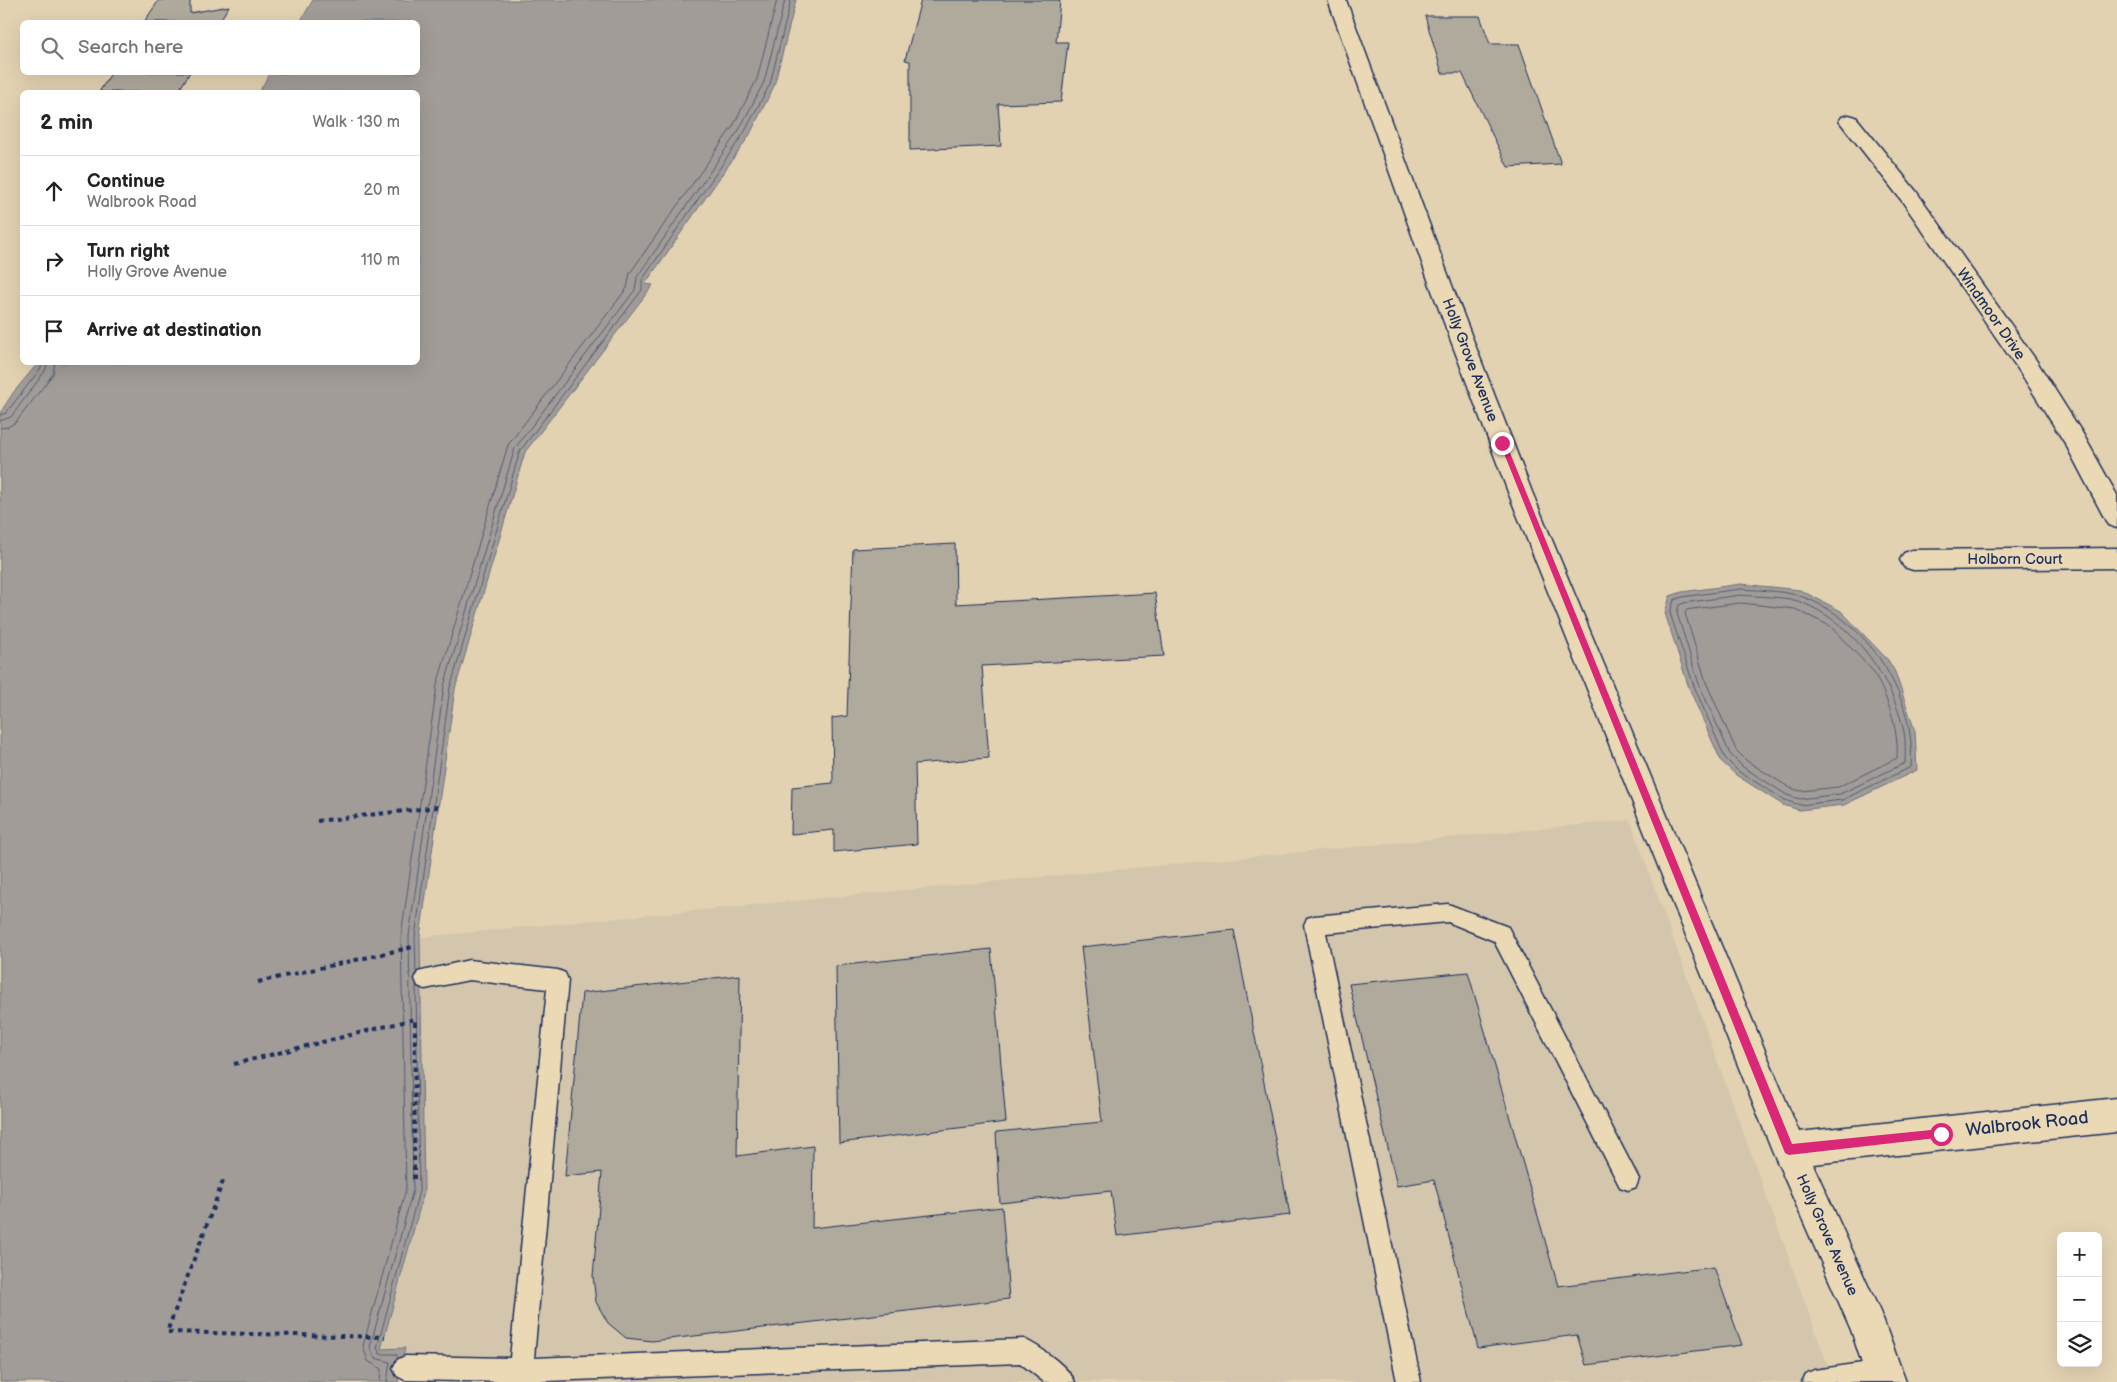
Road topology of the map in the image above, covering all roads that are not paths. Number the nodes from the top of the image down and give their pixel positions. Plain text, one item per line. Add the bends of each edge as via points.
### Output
1 (1337, 0) edge
2 (1849, 121) dead end
3 (2117, 518) edge
4 (2117, 558) edge
5 (1913, 560) dead end
6 (425, 979) dead end
7 (2117, 1115) edge
8 (1789, 1150) junction
9 (1628, 1179) dead end
10 (405, 1368) dead end
11 (521, 1370) junction
12 (1885, 1377) edge
13 (1063, 1382) edge
14 (1409, 1382) edge
15 (1814, 1382) edge

1 - 8 street, Holly Grove Avenue via 1520,492
2 - 3 street, Windmoor Drive via 1909,196 2028,366 2075,440
4 - 5 street, Holborn Court
6 - 11 lane via 469,970 558,980
7 - 8 street, Walbrook Road
8 - 12 street, Holly Grove Avenue via 1868,1327
9 - 14 lane via 1501,934 1448,913 1314,925
10 - 11 lane
11 - 13 lane via 1024,1350
12 - 15 lane

